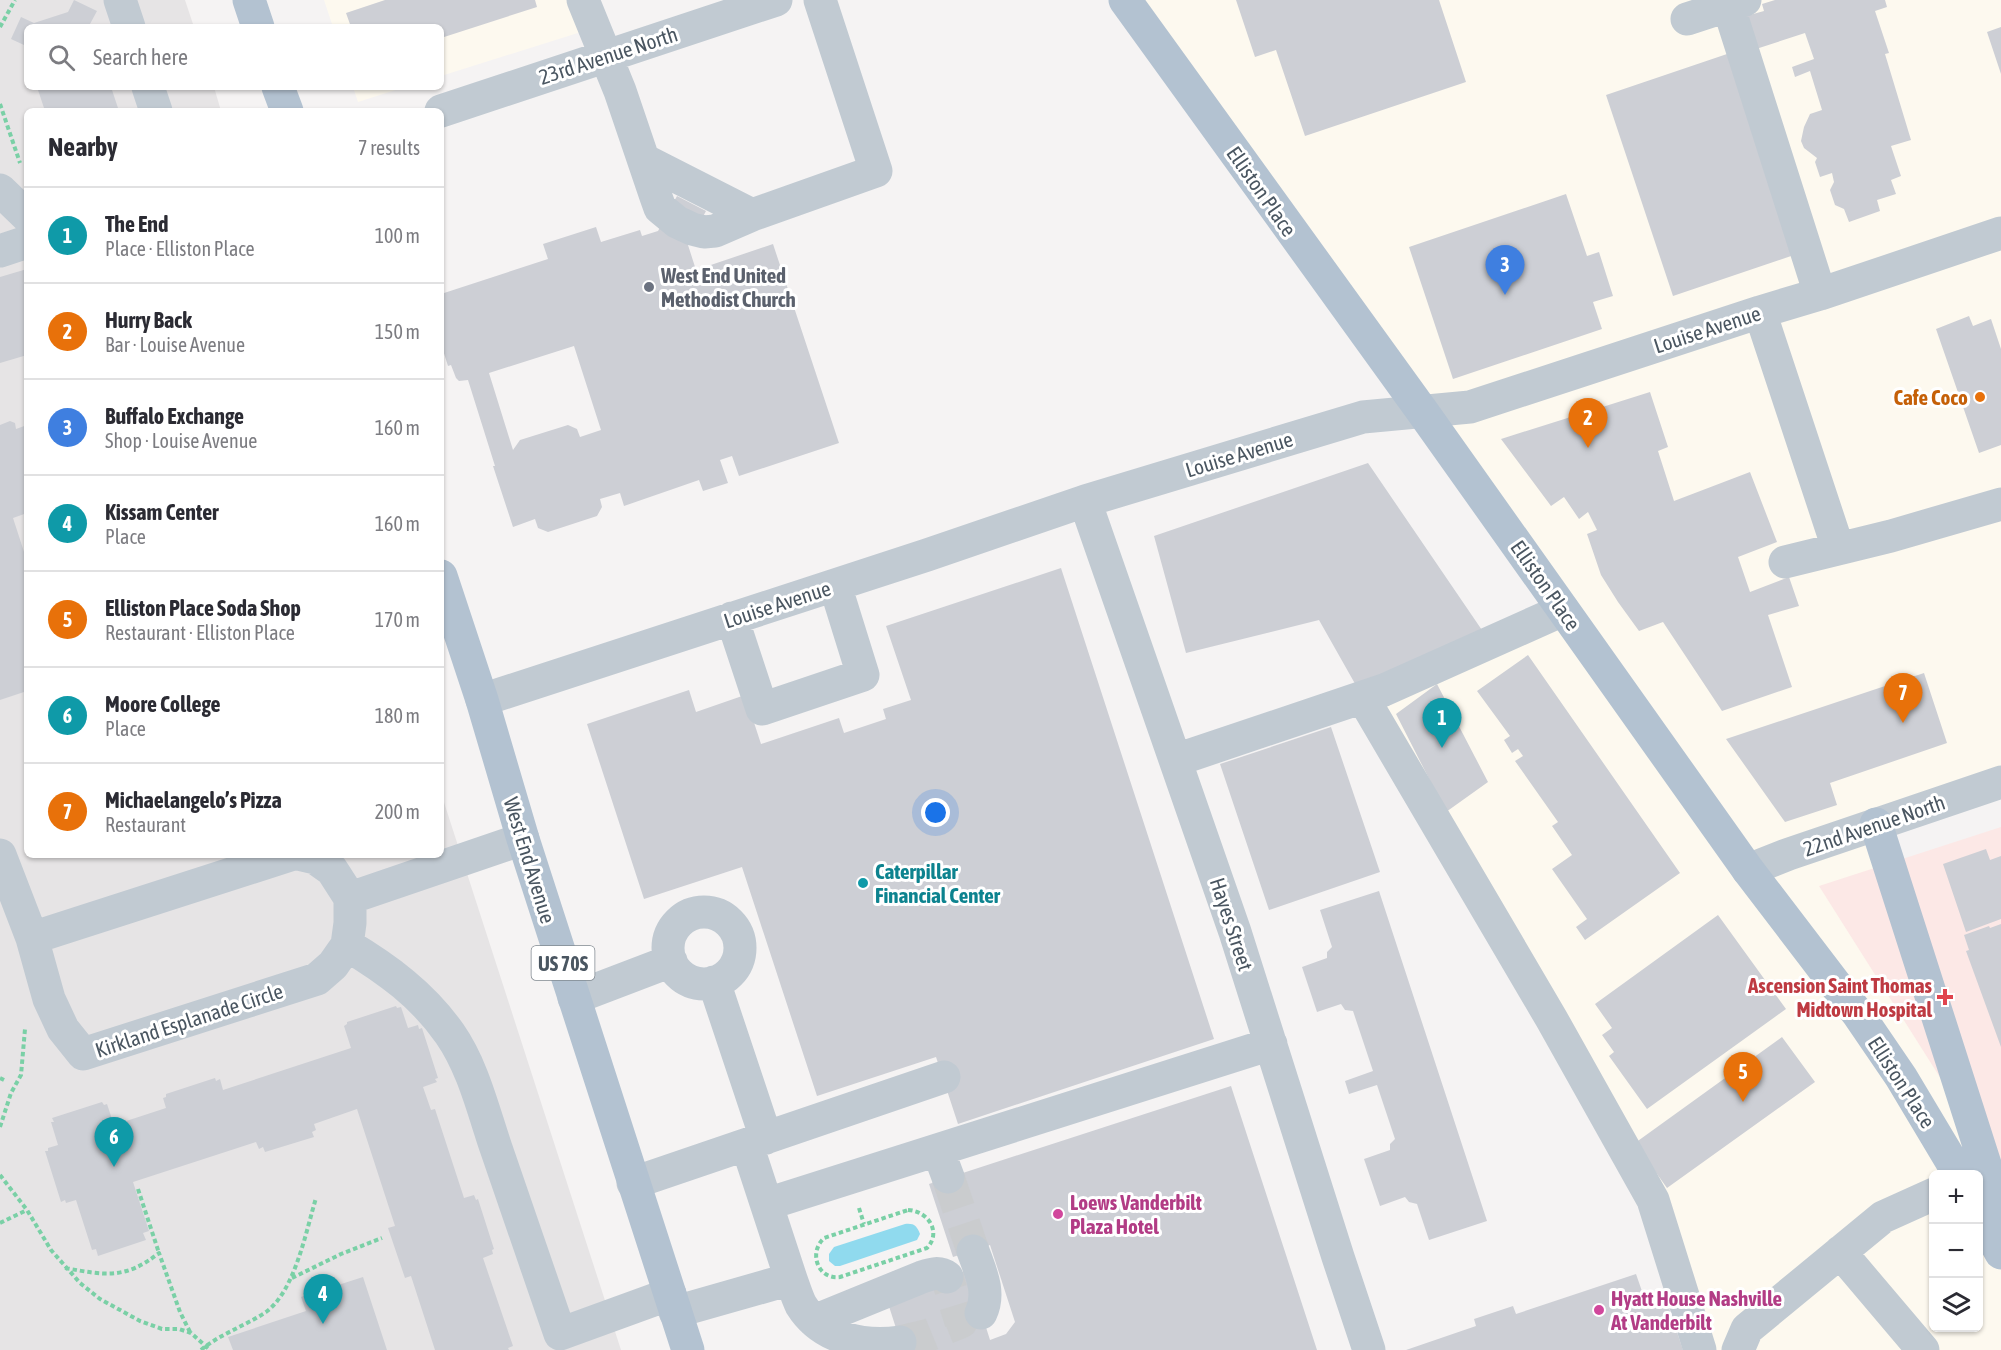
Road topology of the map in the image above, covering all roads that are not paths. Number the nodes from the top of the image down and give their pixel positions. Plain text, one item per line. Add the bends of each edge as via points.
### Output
1 (120, 0) edge
2 (583, 0) edge
3 (776, 0) edge
4 (820, 0) edge
5 (1125, 0) edge
6 (1736, 3) edge
7 (739, 6) edge
8 (1687, 19) dead end
9 (128, 24) edge
10 (606, 55) junction
11 (149, 90) edge
12 (279, 90) edge
13 (155, 108) edge
14 (285, 108) edge
15 (444, 110) edge
16 (12, 181) edge
17 (24, 209) edge
18 (2001, 233) edge
19 (24, 243) edge
20 (0, 251) edge
21 (1820, 294) junction
22 (1760, 312) junction
23 (1422, 411) junction
24 (1085, 501) junction
25 (2001, 504) edge
26 (1838, 548) junction
27 (1785, 562) dead end
28 (444, 585) edge
29 (835, 585) junction
30 (1563, 610) junction
31 (732, 618) junction
32 (1363, 698) junction
33 (482, 700) junction
34 (1176, 760) junction
35 (2001, 782) edge
36 (1876, 824) junction
37 (523, 839) junction
38 (0, 855) edge
39 (444, 857) edge
40 (281, 858) edge
41 (315, 858) edge
42 (441, 858) edge
43 (407, 866) edge
44 (1748, 870) junction
45 (350, 898) junction
46 (32, 938) junction
47 (346, 945) junction
48 (671, 961) junction
49 (714, 982) junction
50 (574, 998) junction
51 (1271, 1044) junction
52 (944, 1077) dead end
53 (756, 1142) junction
54 (1957, 1170) edge
55 (633, 1183) junction
56 (1929, 1196) edge
57 (767, 1204) junction
58 (2001, 1214) edge
59 (1983, 1220) edge
60 (973, 1251) tunnel mouth
61 (1840, 1252) junction
62 (2001, 1253) edge
63 (947, 1276) dead end
64 (791, 1279) junction
65 (673, 1303) junction
66 (981, 1313) dead end
67 (814, 1321) junction
68 (1742, 1340) edge
69 (900, 1342) tunnel mouth
70 (688, 1350) edge
71 (1369, 1350) edge
72 (1700, 1350) edge
73 (1923, 1350) edge

1 - 9 street
2 - 10 street
3 - 7 street, 23rd Avenue North
4 - 10 street via 876,171 730,226 704,232 692,229 660,208
5 - 23 main road, Elliston Place
6 - 8 street
6 - 21 street
7 - 10 street, 23rd Avenue North
10 - 15 street, 23rd Avenue North
11 - 13 street
12 - 14 main road
16 - 17 street
18 - 21 street, Louise Avenue
19 - 20 street
21 - 22 street, Louise Avenue
22 - 23 street, Louise Avenue via 1470,407
22 - 26 street
23 - 24 street, Louise Avenue via 1363,417
23 - 30 main road, Elliston Place
24 - 29 street, Louise Avenue
24 - 34 street, Hayes Street
25 - 26 street
26 - 27 street
28 - 33 main road, West End Avenue / US 70S
29 - 31 street, Louise Avenue
29 - 31 street via 863,675 762,709
30 - 32 street
30 - 44 main road, Elliston Place
31 - 33 street, Louise Avenue
32 - 34 street
32 - 72 street via 1653,1200
33 - 37 main road, West End Avenue / US 70S
34 - 51 street, Hayes Street
35 - 36 street, 22nd Avenue North
36 - 44 street, 22nd Avenue North
36 - 58 main road
37 - 39 street
37 - 50 main road, West End Avenue / US 70S
38 - 46 street
40 - 46 street
41 - 45 street via 332,870
42 - 43 street
43 - 45 street
44 - 54 main road, Elliston Place via 1858,1014
45 - 47 street, Kirkland Esplanade Circle
46 - 47 street, Kirkland Esplanade Circle via 48,999 63,1029 82,1054 317,979 333,965
47 - 65 street via 402,981 450,1035 467,1066 560,1334
48 - 49 street via 691,981
48 - 49 street via 670,936 682,920 699,912 722,916 737,934 739,958 729,973
48 - 50 street
49 - 53 street
50 - 55 main road, West End Avenue / US 70S
51 - 57 street via 1098,1114 943,1164
51 - 71 street, Hayes Street
52 - 53 street
53 - 55 street
53 - 57 street
55 - 65 main road, West End Avenue / US 70S
56 - 61 street via 1883,1217
57 - 64 street
59 - 62 main road
60 - 66 street via 985,1286 986,1303
61 - 68 street
61 - 73 street
63 - 67 street via 928,1275
64 - 65 street
64 - 67 street via 801,1304
65 - 70 main road, West End Avenue / US 70S
67 - 69 street via 829,1332 859,1342

